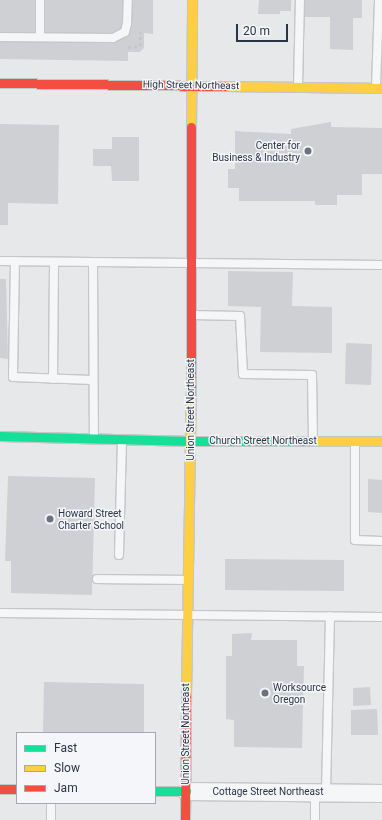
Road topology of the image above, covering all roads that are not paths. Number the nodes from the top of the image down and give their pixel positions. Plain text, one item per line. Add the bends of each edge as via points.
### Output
1 (40, 0) edge
2 (128, 0) edge
3 (192, 0) edge
4 (300, 0) edge
5 (378, 0) edge
6 (0, 37) edge
7 (40, 37) junction
8 (0, 83) edge
9 (191, 85) junction
10 (298, 87) junction
11 (379, 88) edge
12 (0, 261) edge
13 (15, 261) junction
14 (54, 262) junction
15 (93, 262) junction
16 (190, 263) junction
17 (382, 265) edge
18 (190, 315) junction
19 (53, 379) junction
20 (92, 380) junction
21 (0, 436) edge
22 (94, 439) junction
23 (122, 439) junction
24 (191, 441) junction
25 (313, 441) junction
26 (355, 441) junction
27 (382, 441) edge
28 (382, 541) edge
29 (119, 555) dead end
30 (98, 579) dead end
31 (188, 580) junction
32 (0, 613) edge
33 (187, 615) junction
34 (330, 616) junction
35 (382, 617) edge
36 (0, 789) edge
37 (16, 789) edge
38 (156, 791) edge
39 (186, 791) junction
40 (320, 792) junction
41 (382, 793) edge
42 (51, 804) edge
43 (51, 820) edge
44 (185, 820) edge
45 (315, 820) edge

1 - 7 lane
2 - 7 lane via 127,23 124,32 119,36
3 - 9 street, Union Street Northeast
4 - 10 lane
5 - 11 lane
6 - 7 lane
8 - 9 street, High Street Northeast
9 - 10 street, High Street Northeast
9 - 16 street, Union Street Northeast
10 - 11 street, High Street Northeast
12 - 13 lane
13 - 14 lane
13 - 19 lane via 13,377
14 - 15 lane
14 - 19 lane
15 - 16 lane
15 - 20 lane
16 - 17 lane
16 - 18 street, Union Street Northeast
18 - 24 street, Union Street Northeast
18 - 25 lane via 240,316 243,374 312,375
19 - 20 lane
20 - 22 lane
21 - 22 street, Church Street Northeast
22 - 23 street, Church Street Northeast
23 - 24 street, Church Street Northeast
23 - 29 lane
24 - 25 street, Church Street Northeast
24 - 31 street, Union Street Northeast
25 - 26 street, Church Street Northeast
26 - 27 street, Church Street Northeast
26 - 28 lane via 355,540
30 - 31 lane
31 - 33 street, Union Street Northeast
32 - 33 lane
33 - 34 lane
33 - 39 street, Union Street Northeast
34 - 35 lane
34 - 40 lane
36 - 37 street
38 - 39 street, Cottage Street Northeast
39 - 40 street, Cottage Street Northeast
39 - 44 street, Union Street Northeast
40 - 41 street, Cottage Street Northeast
40 - 45 lane
42 - 43 lane

